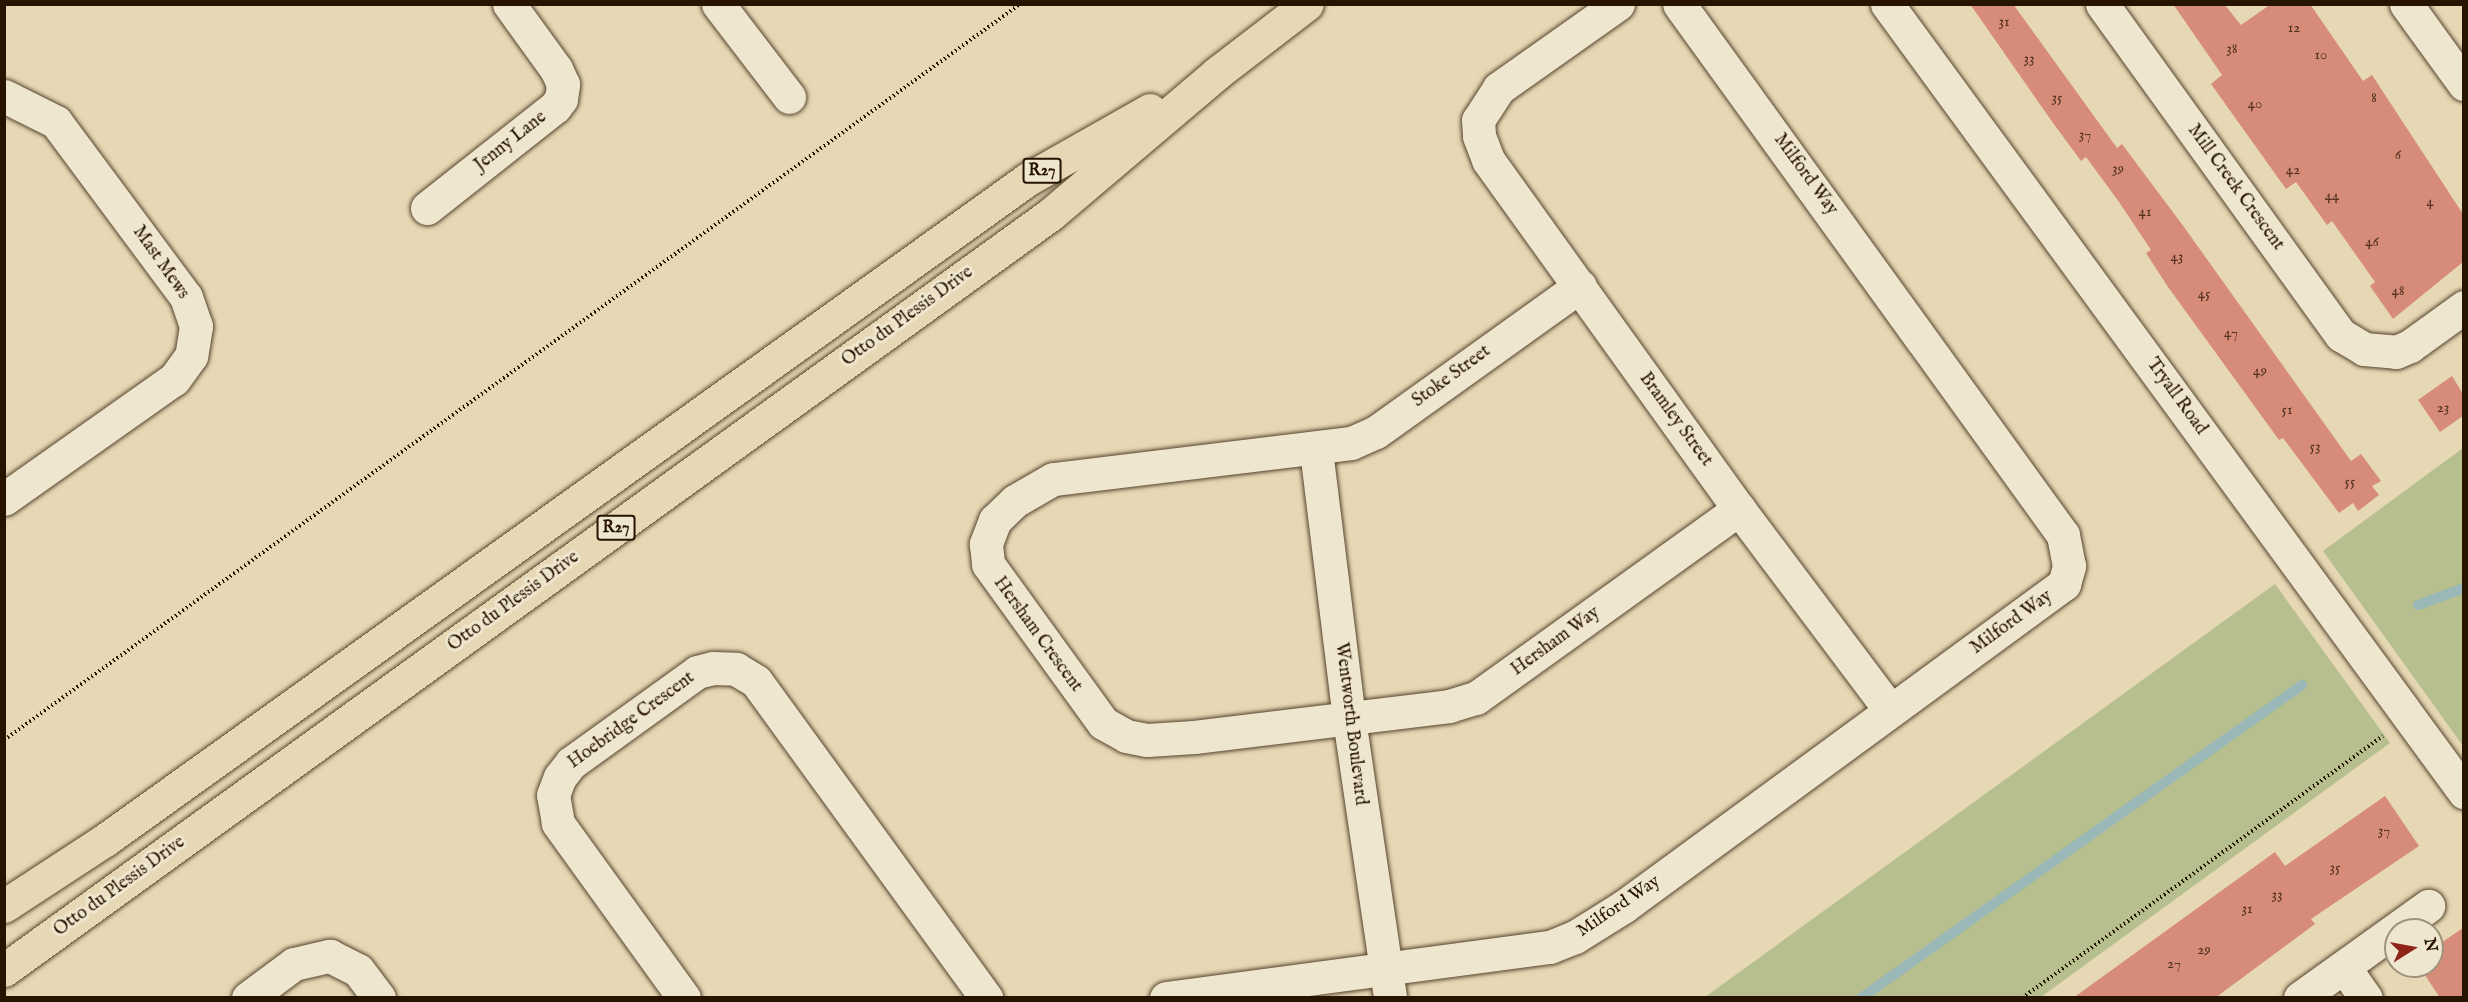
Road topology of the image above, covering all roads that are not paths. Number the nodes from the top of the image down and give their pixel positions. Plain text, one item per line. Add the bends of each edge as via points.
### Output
1 (509, 4) edge
2 (718, 4) edge
3 (1306, 4) edge
4 (1618, 4) edge
5 (1679, 4) edge
6 (1887, 4) edge
7 (2102, 4) edge
8 (2406, 4) edge
9 (1217, 72) junction
10 (2463, 84) edge
11 (4, 96) edge
12 (789, 97) dead end
13 (428, 207) dead end
14 (1580, 286) junction
15 (2463, 307) edge
16 (1316, 450) junction
17 (4, 499) edge
18 (1739, 508) junction
19 (1890, 710) junction
20 (1349, 719) junction
21 (2463, 792) edge
22 (4, 906) edge
23 (2428, 906) dead end
24 (2344, 967) junction
25 (4, 970) edge
26 (1386, 984) edge
27 (248, 998) edge
28 (379, 998) edge
29 (684, 998) edge
30 (986, 998) edge
31 (1166, 998) edge
32 (2300, 998) edge
33 (2366, 998) edge

1 - 13 street, Jenny Lane via 556,69 563,84 561,99
2 - 12 street
3 - 9 main road, Otto du Plessis Drive / R27
4 - 14 street, Bramley Street via 1499,88 1478,120 1488,160
5 - 19 street, Milford Way via 2063,535 2068,552 2064,584
6 - 21 street, Tryall Road
7 - 15 street, Mill Creek Crescent via 2341,335 2364,349 2381,353 2410,346
8 - 10 street
9 - 22 main road, Otto du Plessis Drive / R27 via 1028,179 114,833
9 - 25 main road, Otto du Plessis Drive / R27 via 1051,214
11 - 17 street, Mast Mews via 56,122 186,297 196,326 191,356 174,379
14 - 16 street, Stoke Street via 1376,432 1351,443
14 - 18 street, Bramley Street
16 - 20 street, Wentworth Boulevard
16 - 20 street, Hersham Crescent via 1053,479 1015,501 995,520 987,536 986,556 993,575 1084,701 1103,723 1126,736 1147,740 1194,737
18 - 19 street, Bramley Street
18 - 20 street, Hersham Way via 1476,699
19 - 26 street, Milford Way via 1623,907 1575,938
20 - 26 street, Wentworth Boulevard
23 - 24 street
24 - 32 street
24 - 33 street
26 - 31 street, Milford Way
27 - 28 street via 294,964 330,956 358,970
29 - 30 street, Hoebridge Crescent via 558,824 553,795 571,763 697,672 713,668 736,669 756,681

